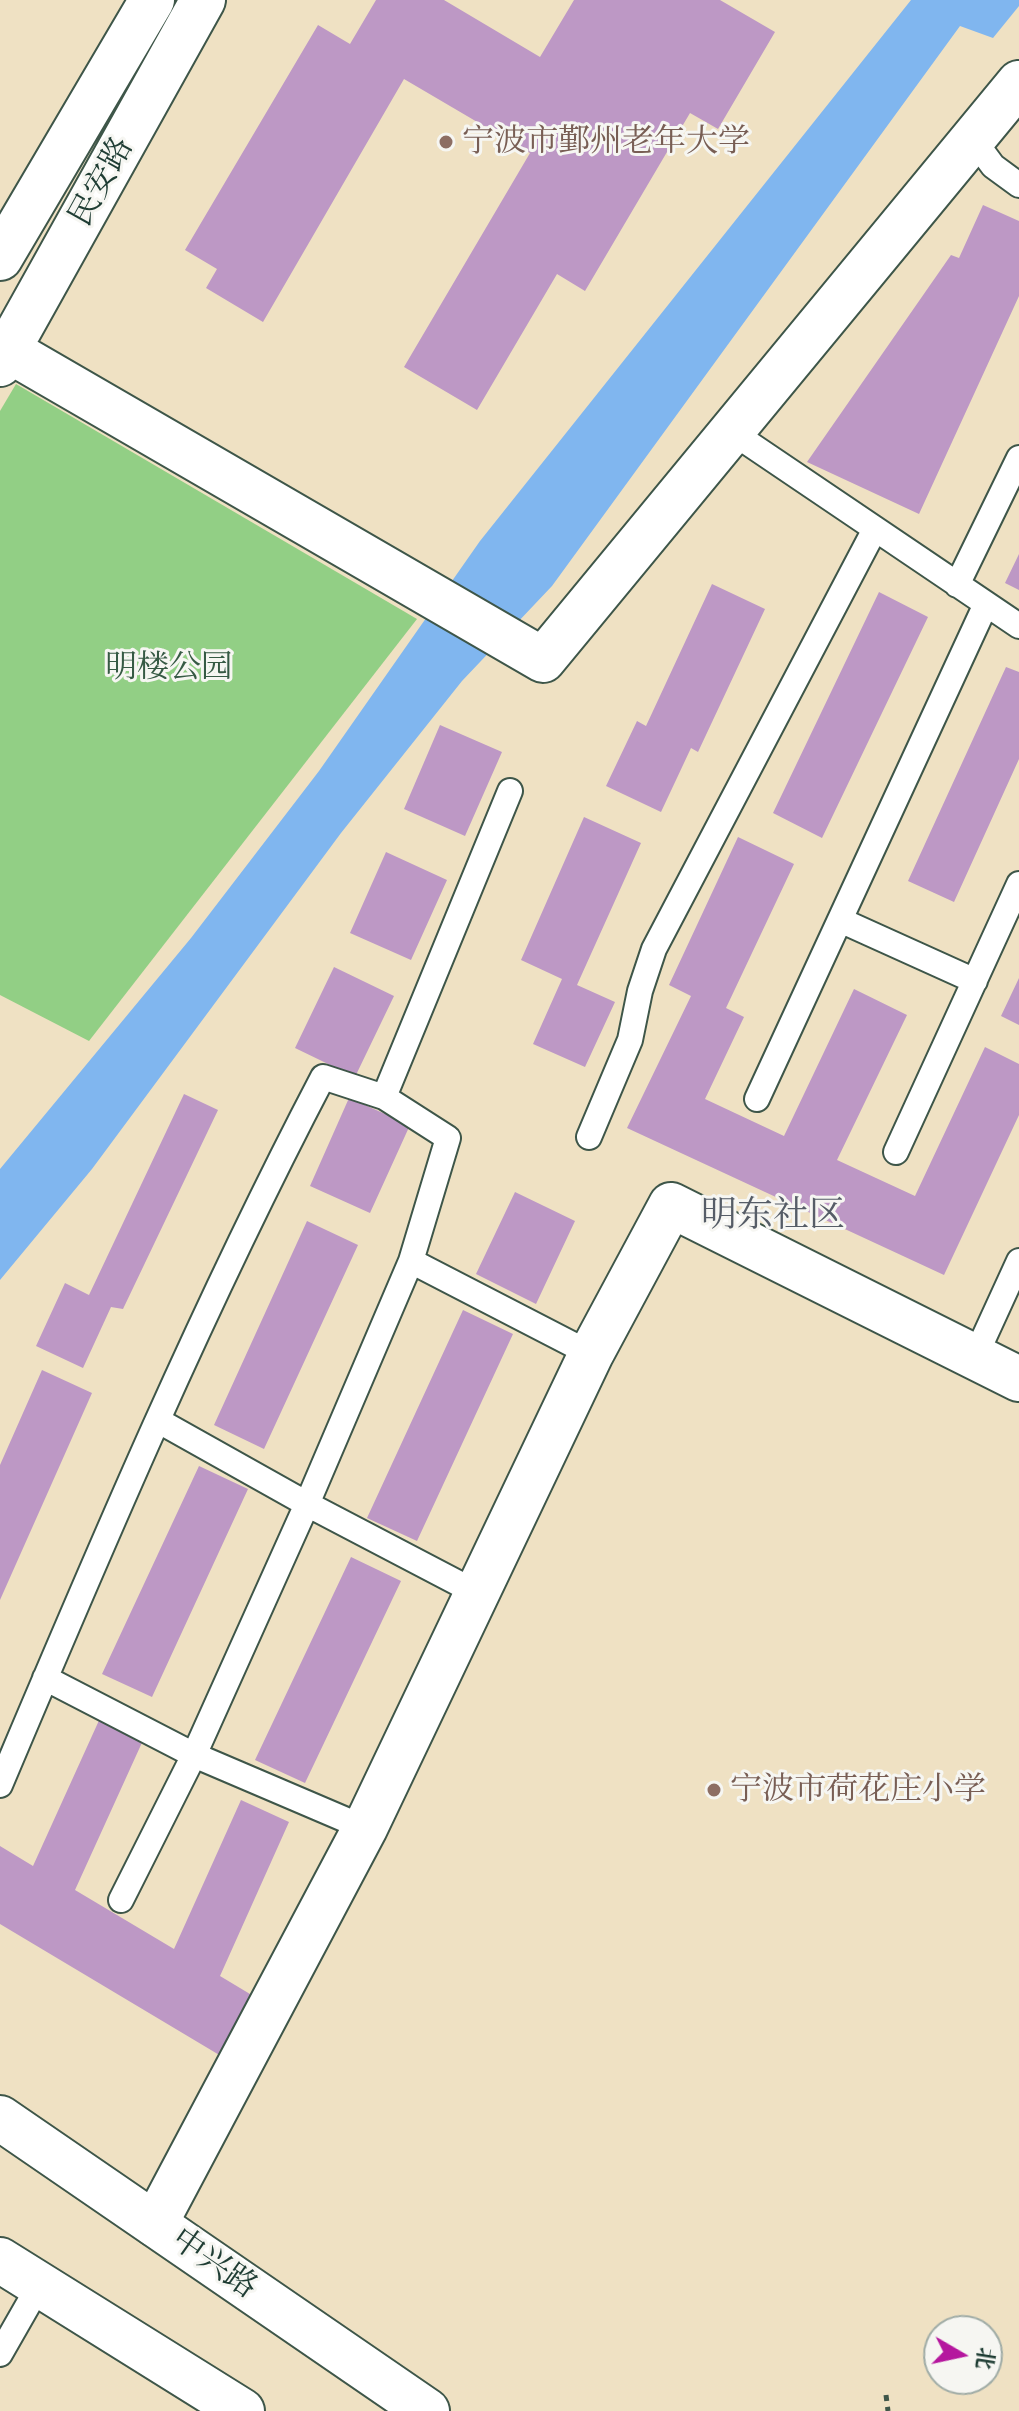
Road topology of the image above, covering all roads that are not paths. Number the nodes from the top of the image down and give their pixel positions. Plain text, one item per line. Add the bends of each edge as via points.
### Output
1 (152, 0) edge
2 (203, 0) edge
3 (1016, 88) edge
4 (973, 139) junction
5 (1019, 185) edge
6 (0, 258) edge
7 (3, 351) edge
8 (732, 432) junction
9 (1019, 458) edge
10 (875, 529) junction
11 (957, 585) junction
12 (986, 604) junction
13 (1019, 626) edge
14 (510, 791) dead end
15 (1019, 884) edge
16 (840, 920) junction
17 (975, 981) junction
18 (384, 1097) junction
19 (757, 1099) dead end
20 (589, 1137) dead end
21 (896, 1152) dead end
22 (411, 1261) junction
23 (1019, 1261) edge
24 (591, 1354) junction
25 (975, 1357) junction
26 (1019, 1379) edge
27 (159, 1421) junction
28 (307, 1504) junction
29 (477, 1593) junction
30 (45, 1678) junction
31 (194, 1755) junction
32 (0, 1785) edge
33 (365, 1828) junction
34 (121, 1900) dead end
35 (0, 2118) edge
36 (155, 2224) junction
37 (0, 2260) edge
38 (40, 2284) junction
39 (0, 2354) edge
40 (242, 2411) edge
41 (427, 2411) edge

1 - 6 street, 民安路
2 - 7 street, 民安路
3 - 4 street
4 - 5 lane via 993,166
4 - 8 street
7 - 8 street via 543,660
8 - 10 lane
9 - 11 lane
10 - 11 lane
10 - 20 lane via 654,949 630,1040
11 - 12 lane
12 - 13 lane
12 - 16 lane
14 - 18 lane
15 - 17 lane
16 - 17 lane
16 - 19 lane
17 - 21 lane
18 - 22 lane via 448,1138
18 - 27 lane via 323,1077
22 - 24 lane
22 - 28 lane
23 - 25 lane
24 - 25 street via 671,1205
24 - 29 street
25 - 26 street
27 - 28 lane
27 - 30 lane
28 - 29 lane
28 - 31 lane
29 - 33 street
30 - 31 lane
30 - 32 lane
31 - 33 lane
31 - 34 lane
33 - 36 street
35 - 36 street, 中兴路
36 - 41 street, 中兴路
37 - 38 street
38 - 39 lane
38 - 40 street

